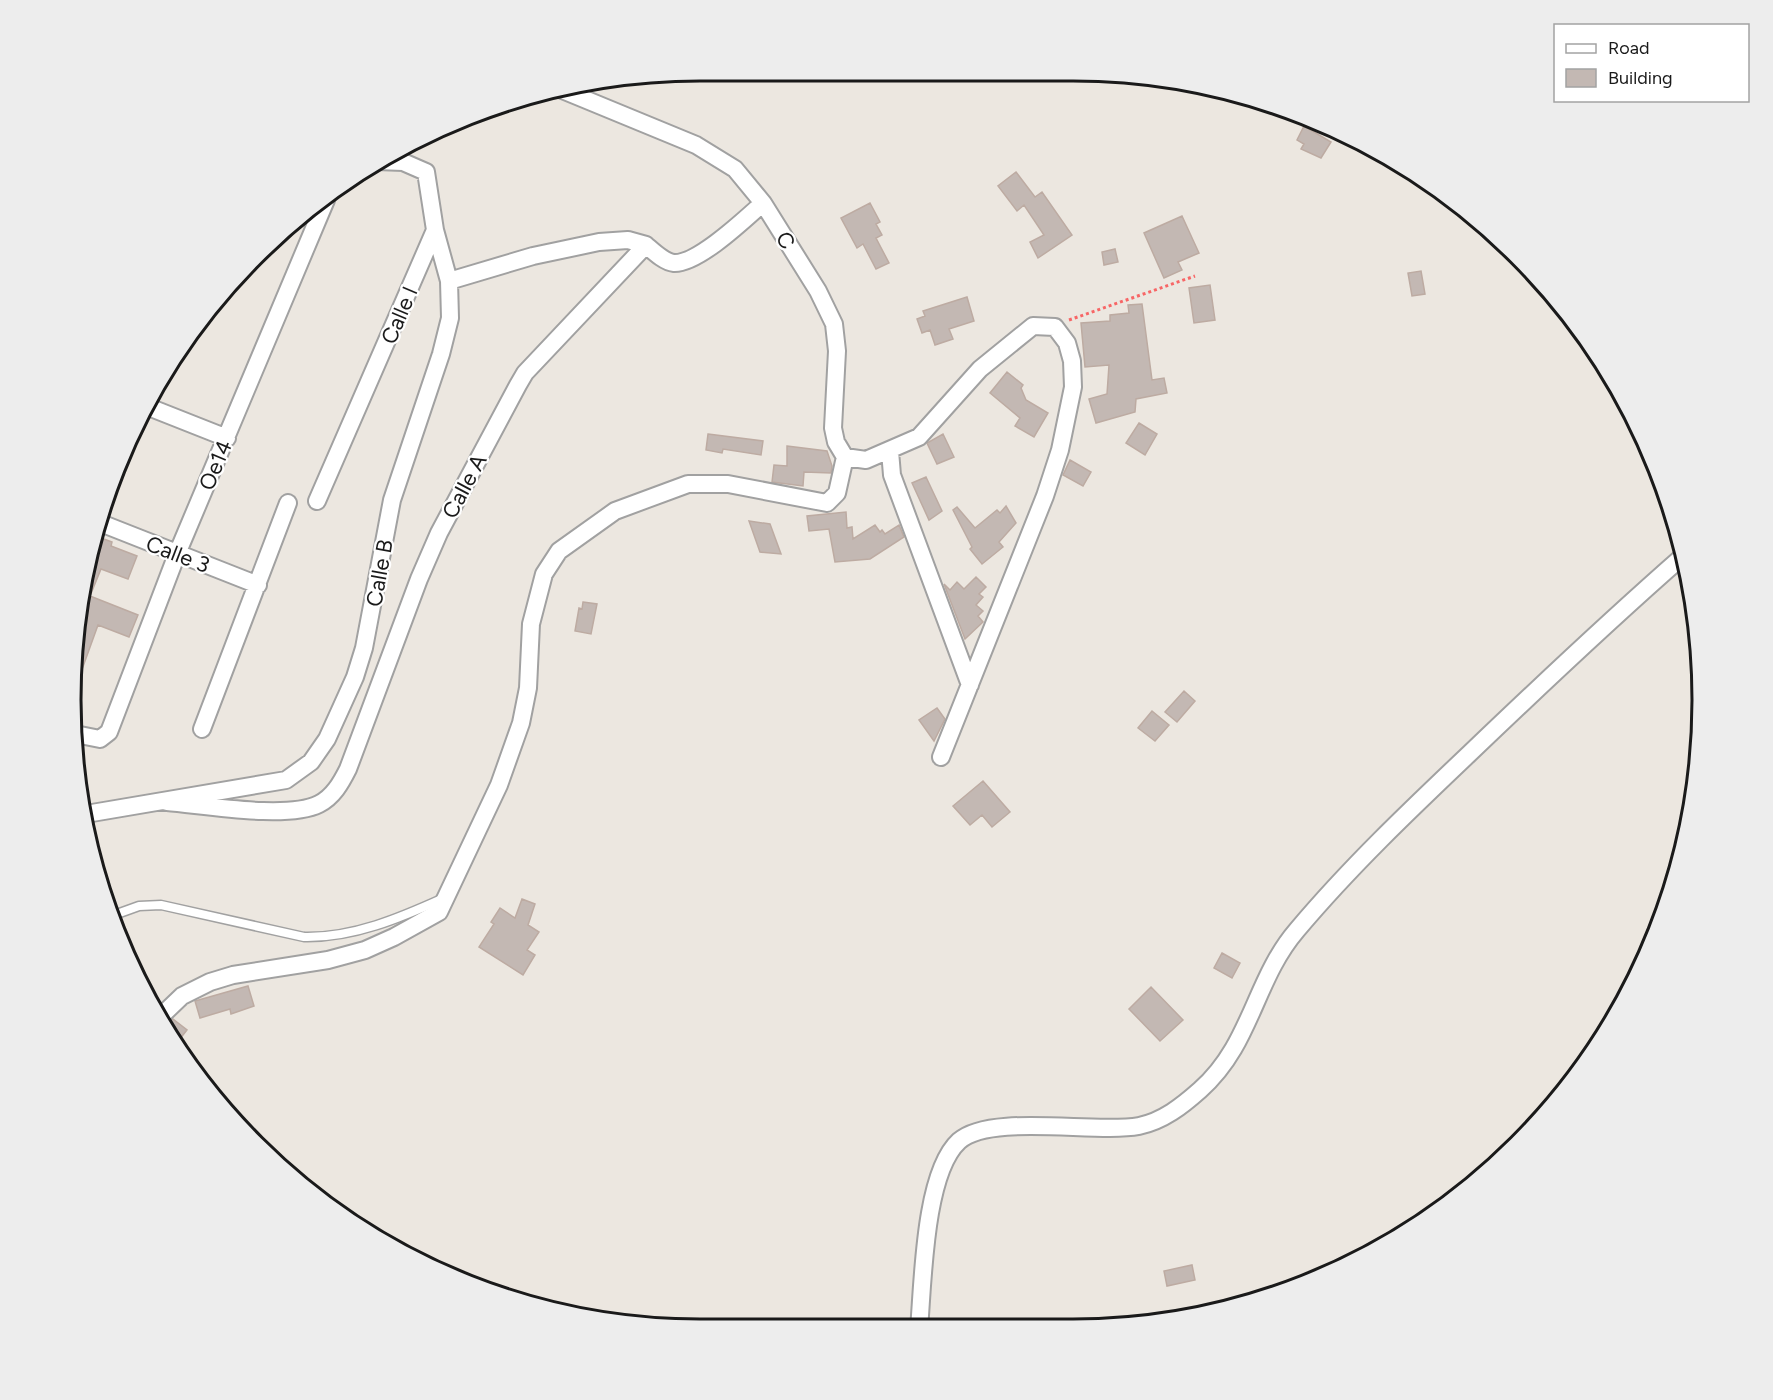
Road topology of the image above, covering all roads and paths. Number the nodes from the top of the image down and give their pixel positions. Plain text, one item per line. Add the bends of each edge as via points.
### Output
1 (573, 94) edge
2 (394, 162) edge
3 (763, 203) junction
4 (322, 210) edge
5 (435, 230) junction
6 (646, 245) junction
7 (1195, 276) dead end
8 (449, 281) junction
9 (1055, 327) junction
10 (154, 409) edge
11 (227, 438) junction
12 (890, 451) junction
13 (845, 457) junction
14 (317, 501) dead end
15 (288, 503) dead end
16 (106, 525) edge
17 (177, 554) junction
18 (1676, 562) edge
19 (258, 585) junction
20 (970, 685) junction
21 (202, 729) dead end
22 (82, 735) edge
23 (941, 757) dead end
24 (167, 802) junction
25 (92, 813) edge
26 (447, 897) junction
27 (119, 913) edge
28 (165, 1012) edge
29 (920, 1319) edge

1 - 3 street, C via 696,145 735,169
2 - 5 street via 426,172
3 - 6 street via 731,232 685,261 668,261
3 - 13 street, C via 819,291 834,324 837,351 833,428
4 - 11 street, Oe14
5 - 8 street, Calle B
5 - 14 street, Calle I
6 - 8 street via 628,240 598,242
6 - 24 street, Calle A via 518,385 439,533 348,769 333,794 321,804 288,812
7 - 9 path
8 - 24 street, Calle B via 448,328 392,500 364,648 327,740 311,762 286,780
9 - 12 street via 1039,324 1025,330 980,369 919,437
9 - 20 street via 1067,343 1072,361 1073,387 1060,450
10 - 11 street
11 - 17 street, Oe14
12 - 13 street via 866,460
12 - 20 street via 894,480
13 - 26 street via 837,493 827,503 728,484 688,484 615,511 560,551 544,574 531,624 528,688 521,723 499,785
15 - 19 street
16 - 17 street, Calle 3
17 - 19 street, Calle 3
17 - 22 street, Oe14 via 109,732 100,739
18 - 29 street via 1587,640 1394,826 1306,919 1274,962 1241,1040 1200,1090 1166,1116 1139,1126 989,1128 960,1140 940,1174 933,1200
19 - 21 street
20 - 23 street
24 - 25 street
26 - 27 lane via 391,920 319,937 160,905
26 - 28 street via 433,917 394,937 327,960 210,982 182,996

